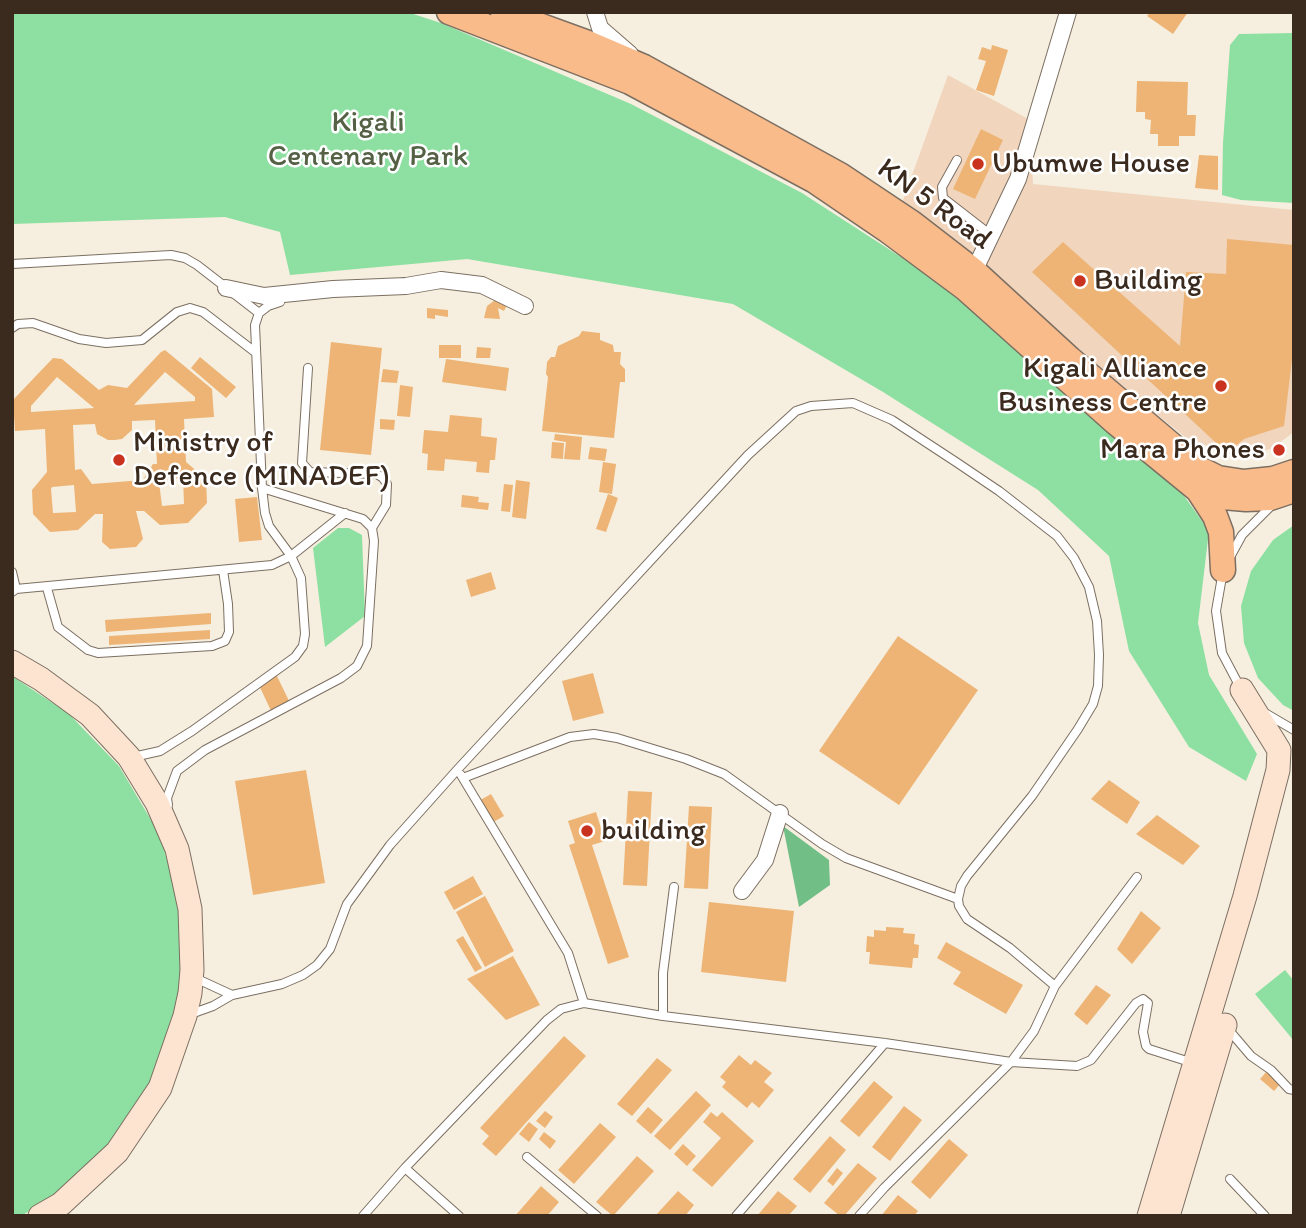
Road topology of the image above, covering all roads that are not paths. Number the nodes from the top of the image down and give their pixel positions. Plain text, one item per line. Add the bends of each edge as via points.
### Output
1 (449, 12) edge
2 (503, 12) edge
3 (595, 12) edge
4 (1068, 12) edge
5 (644, 68) junction
6 (957, 160) dead end
7 (992, 236) junction
8 (12, 264) edge
9 (974, 271) junction
10 (226, 288) junction
11 (280, 302) dead end
12 (525, 306) dead end
13 (259, 313) junction
14 (12, 328) edge
15 (255, 352) junction
16 (308, 369) dead end
17 (1294, 472) edge
18 (262, 488) junction
19 (1198, 490) junction
20 (1294, 492) edge
21 (345, 513) junction
22 (372, 528) junction
23 (291, 556) junction
24 (223, 569) junction
25 (1223, 570) junction
26 (12, 572) edge
27 (47, 588) junction
28 (14, 591) edge
29 (12, 662) edge
30 (1242, 690) junction
31 (1294, 730) edge
32 (129, 757) junction
33 (457, 770) junction
34 (463, 778) junction
35 (780, 813) junction
36 (177, 849) junction
37 (1137, 877) dead end
38 (674, 887) dead end
39 (743, 891) dead end
40 (958, 899) junction
41 (192, 970) junction
42 (1055, 986) junction
43 (232, 995) junction
44 (584, 1003) junction
45 (186, 1016) junction
46 (663, 1016) junction
47 (1218, 1016) junction
48 (885, 1043) junction
49 (1012, 1062) junction
50 (1196, 1063) junction
51 (1294, 1090) edge
52 (527, 1157) dead end
53 (405, 1168) junction
54 (1230, 1179) dead end
55 (40, 1216) edge
56 (363, 1216) edge
57 (460, 1216) edge
58 (597, 1216) edge
59 (736, 1216) edge
60 (859, 1216) edge
61 (1149, 1216) edge
62 (1168, 1216) edge
63 (1265, 1216) edge

1 - 19 main road, KN 5 Road via 630,82 815,181 965,288
2 - 5 main road, KN 5 Road
3 - 5 street via 600,28
4 - 7 street via 1032,138
5 - 9 main road, KN 5 Road via 840,175
6 - 7 lane via 942,187 943,198
7 - 9 street
8 - 10 lane via 171,255 197,265
9 - 17 main road, KN 5 Road via 1200,469 1218,478 1244,482
10 - 12 street via 264,296 441,280 482,285
10 - 13 lane
11 - 13 lane
13 - 15 lane
14 - 15 lane via 33,323 79,339 106,343 142,340 177,312 190,308 203,312
15 - 18 lane
16 - 22 lane via 302,463 310,472 383,478 386,505
18 - 21 lane
18 - 23 lane via 269,526
19 - 20 main road via 1246,499
19 - 25 main road via 1215,516
20 - 25 lane via 1241,535
21 - 22 lane
21 - 23 lane
22 - 36 lane via 369,628 367,646 357,666 205,750 177,771 167,798
23 - 24 lane via 272,565
23 - 32 lane via 301,578 305,634 295,657 192,732 160,751
24 - 27 lane
24 - 27 lane via 229,632 225,641 212,646 88,650 58,627
25 - 30 lane via 1216,611 1222,653
26 - 28 lane
27 - 28 lane
29 - 32 main road via 90,716
30 - 31 lane via 1270,718
30 - 47 main road via 1279,750 1278,770
32 - 36 main road via 157,803
33 - 34 lane
33 - 40 lane via 776,428 796,411 811,406 853,403 892,420 1047,528 1074,558 1094,603 1099,669 1093,704 1051,770 967,876
33 - 43 lane via 390,845 347,904 330,949 317,965 282,984
34 - 35 lane via 570,737 594,734 643,745 724,774
34 - 44 lane via 568,953
35 - 39 street via 765,860
35 - 40 lane via 846,858
36 - 41 main road via 190,909
37 - 42 lane
38 - 46 lane via 663,973
40 - 42 lane via 967,919
41 - 43 lane via 191,976
41 - 45 main road
42 - 49 lane via 1034,1031
43 - 45 lane
44 - 46 lane
44 - 53 lane via 561,1009 547,1020
45 - 55 main road via 160,1088 117,1152 70,1201
46 - 48 lane
47 - 50 main road
47 - 51 lane via 1251,1056
47 - 62 main road
48 - 49 lane
48 - 59 lane
49 - 50 lane via 1086,1064 1143,999 1148,1003 1143,1032 1146,1046
49 - 60 lane
50 - 61 main road
52 - 58 lane
53 - 56 lane
53 - 57 lane
54 - 63 lane

